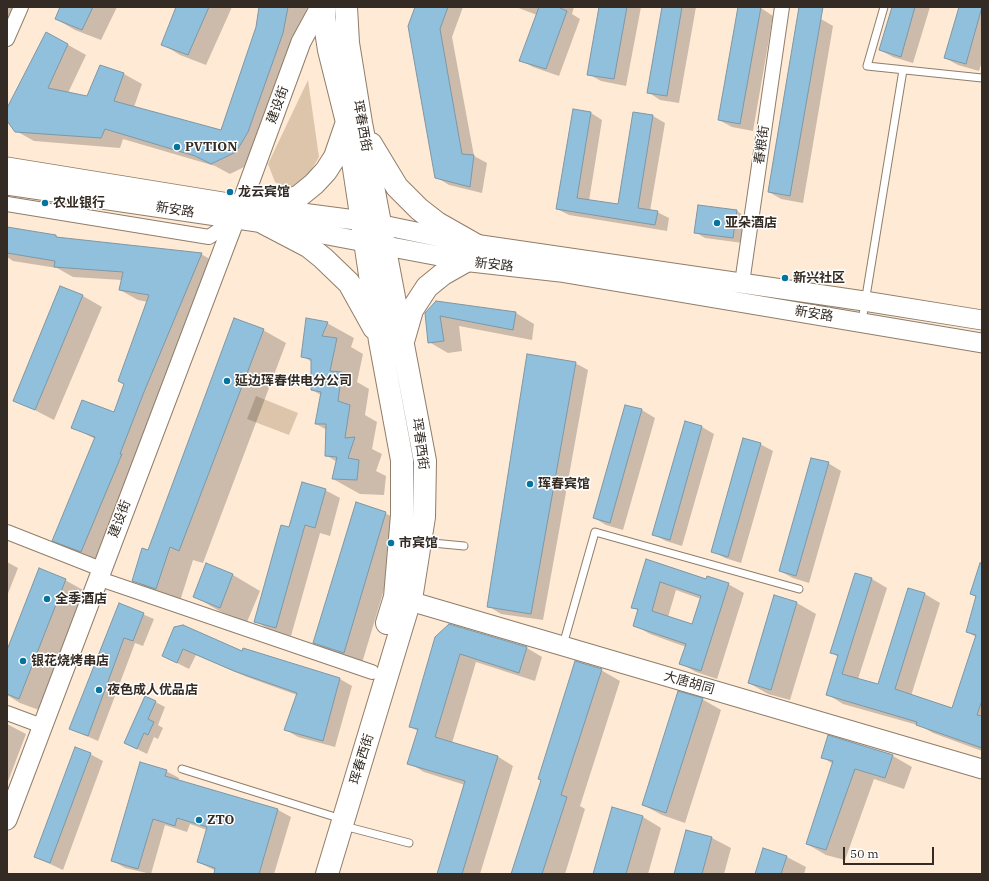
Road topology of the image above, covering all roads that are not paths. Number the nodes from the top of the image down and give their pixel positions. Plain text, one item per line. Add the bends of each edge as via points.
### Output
1 (21, 7) edge
2 (320, 7) edge
3 (324, 7) edge
4 (346, 7) edge
5 (782, 7) edge
6 (884, 7) edge
7 (7, 38) edge
8 (903, 70) junction
9 (982, 78) edge
10 (354, 123) junction
11 (7, 167) edge
12 (7, 185) edge
13 (7, 204) edge
14 (250, 214) junction
15 (373, 233) junction
16 (470, 252) junction
17 (560, 264) junction
18 (742, 283) junction
19 (864, 301) junction
20 (982, 320) edge
21 (862, 322) junction
22 (380, 341) junction
23 (403, 341) junction
24 (982, 343) edge
25 (7, 532) edge
26 (420, 542) junction
27 (464, 546) dead end
28 (99, 573) junction
29 (799, 589) dead end
30 (402, 599) junction
31 (563, 646) junction
32 (372, 672) junction
33 (7, 713) edge
34 (42, 726) junction
35 (982, 769) edge
36 (182, 770) dead end
37 (7, 820) edge
38 (337, 821) junction
39 (410, 843) dead end
40 (314, 874) edge
41 (328, 874) edge

1 - 7 street
2 - 14 main road, 建设街 via 301,42
3 - 10 main road, 珲春西街 via 329,50
4 - 10 main road, 珲春西街
5 - 18 street, 春粮街
6 - 8 lane via 867,66
8 - 9 lane
8 - 19 lane
10 - 14 main road via 326,171 314,184 298,197
10 - 15 main road, 珲春西街
10 - 16 main road via 397,187
11 - 14 main road, 新安路
12 - 14 main road, 新安路
13 - 14 street via 209,237
14 - 15 main road, 新安路
14 - 22 main road via 308,246 349,283
14 - 28 main road, 建设街
15 - 16 main road, 新安路
15 - 22 main road, 珲春西街
15 - 23 main road, 珲春西街
16 - 17 main road, 新安路
16 - 23 main road via 427,288 412,310
17 - 18 main road, 新安路
17 - 21 main road, 新安路
18 - 19 main road, 新安路
19 - 20 main road, 新安路
19 - 21 lane
21 - 24 main road, 新安路
22 - 30 main road, 珲春西街 via 402,460
23 - 26 main road, 珲春西街 via 425,461 424,517
25 - 28 street
26 - 27 lane
26 - 30 main road, 珲春西街
28 - 32 street
28 - 34 main road, 建设街
29 - 31 lane via 595,532
30 - 31 main road, 大唐胡同
30 - 32 main road, 珲春西街
30 - 38 main road, 珲春西街
31 - 35 main road, 大唐胡同
32 - 38 main road, 珲春西街
33 - 34 street
34 - 37 main road, 建设街
36 - 38 lane
38 - 39 lane
38 - 40 main road, 珲春西街
38 - 41 main road, 珲春西街

